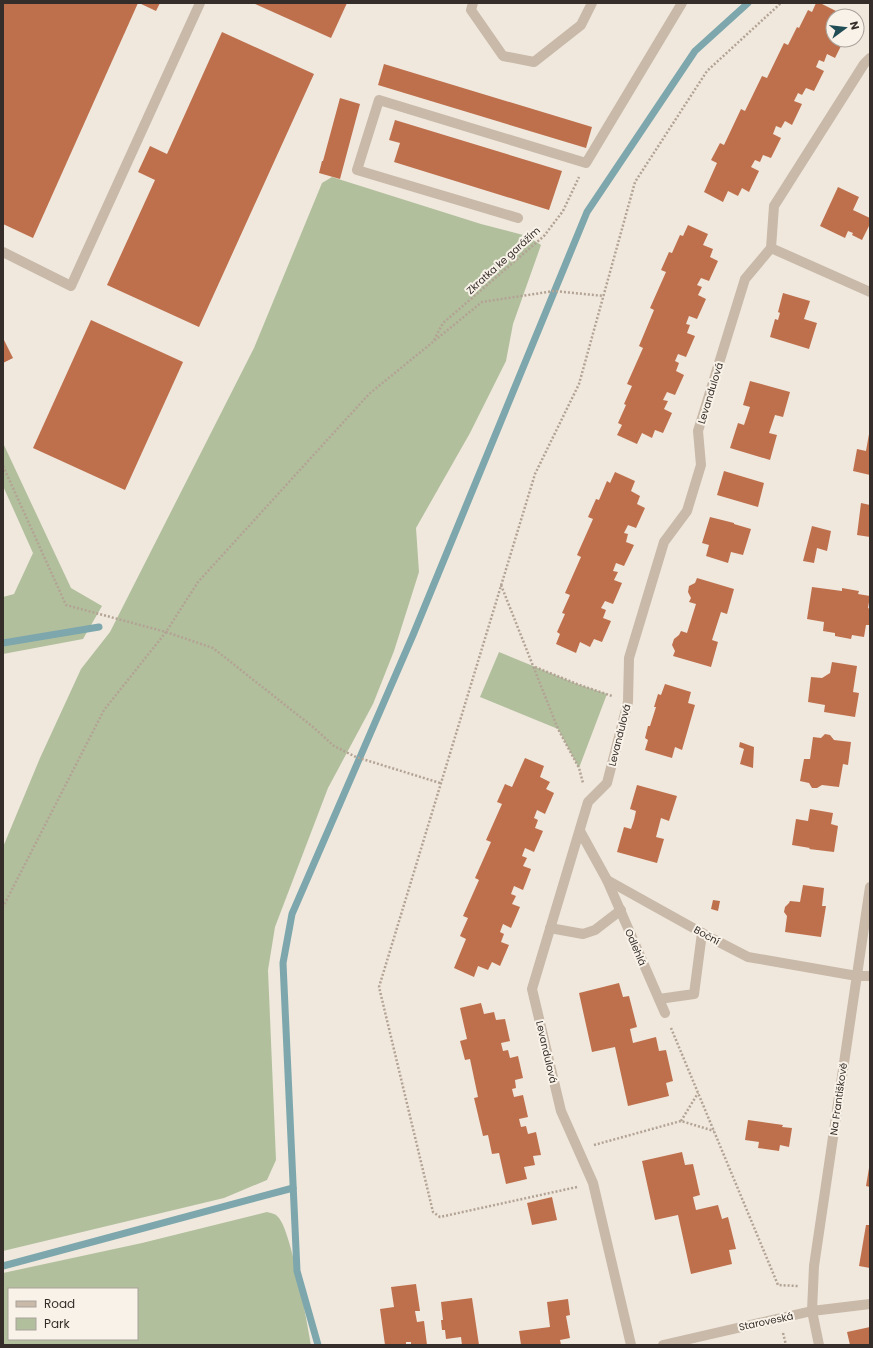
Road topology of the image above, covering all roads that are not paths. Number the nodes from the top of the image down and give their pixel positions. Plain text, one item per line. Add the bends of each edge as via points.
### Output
1 (200, 3) edge
2 (473, 3) edge
3 (592, 3) edge
4 (682, 3) edge
5 (870, 58) edge
6 (518, 218) dead end
7 (771, 248) junction
8 (3, 252) edge
9 (870, 292) edge
10 (580, 831) junction
11 (607, 880) junction
12 (870, 887) edge
13 (620, 910) junction
14 (550, 928) junction
15 (702, 933) junction
16 (857, 976) junction
17 (870, 976) edge
18 (659, 999) junction
19 (665, 1013) road end
20 (870, 1304) edge
21 (812, 1311) junction
22 (631, 1345) edge
23 (663, 1345) edge
24 (819, 1345) edge

1 - 8 street via 71,286
2 - 3 street via 471,10 503,56 534,62 582,25
4 - 6 street via 586,163 379,100 357,170
5 - 7 street via 774,206
7 - 9 street
7 - 10 street, Levandulová via 745,279 698,431 700,465 687,511 664,542 629,658 628,702 607,783 588,802
10 - 11 street
10 - 14 street, Levandulová
11 - 13 street, Odlehlá
11 - 15 street, Boční
12 - 16 street, Na Františkově
13 - 14 street via 595,930 583,934
13 - 18 street, Odlehlá
14 - 22 street, Levandulová via 532,989 561,1111 593,1183
15 - 16 street, Boční via 748,957
15 - 18 street via 694,994
16 - 17 street, Boční
16 - 21 street, Na Františkově via 815,1259
18 - 19 street, Odlehlá
20 - 21 street, Staroveská
21 - 23 street, Staroveská
21 - 24 street, Na Františkově

